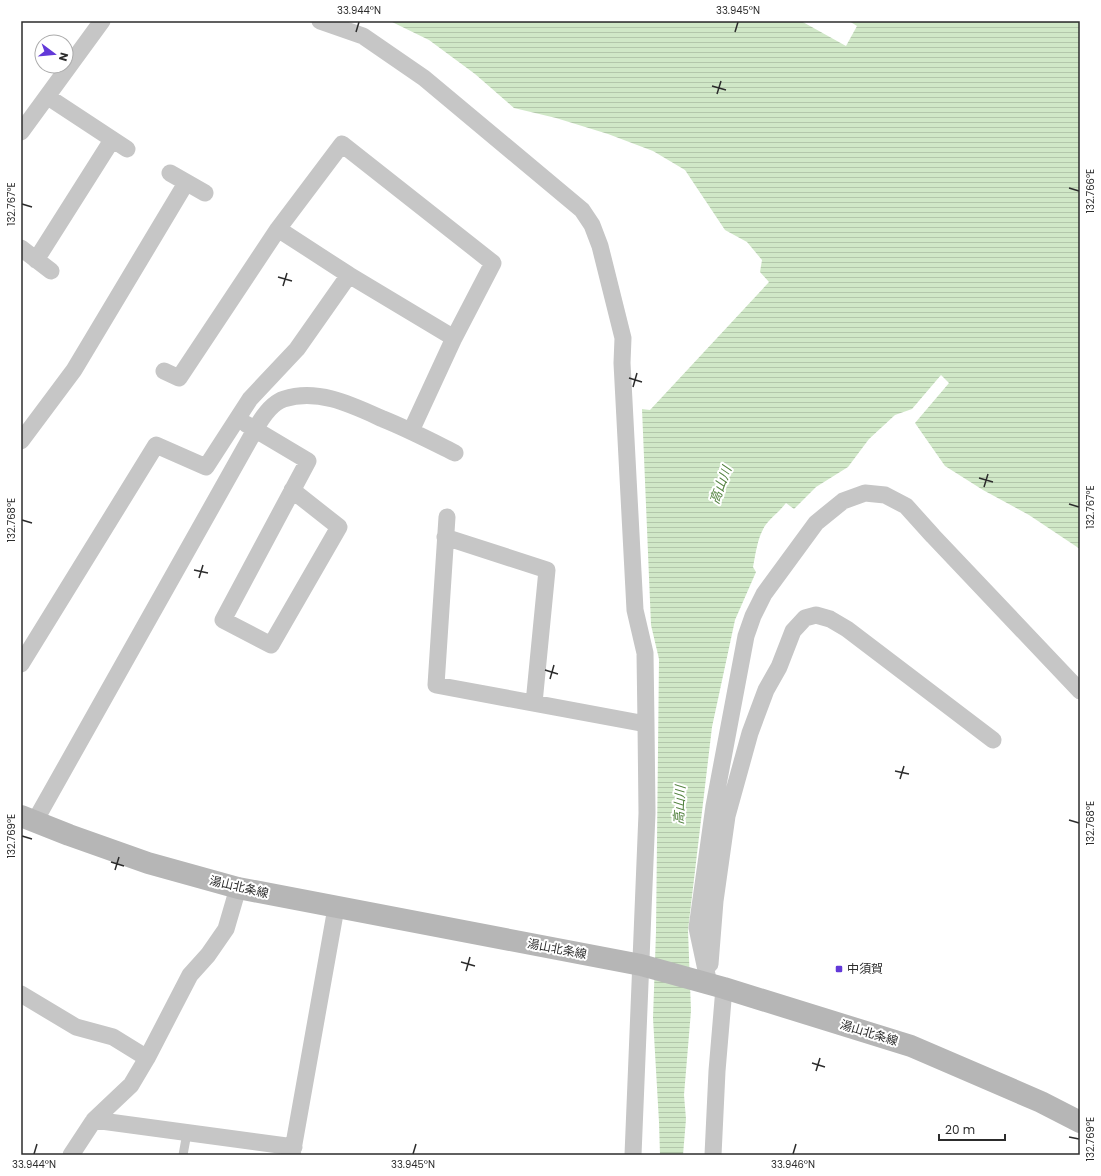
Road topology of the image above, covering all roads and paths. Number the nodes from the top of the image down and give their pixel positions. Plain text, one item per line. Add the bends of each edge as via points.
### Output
1 (102, 21) edge
2 (320, 21) edge
3 (48, 98) junction
4 (22, 131) edge
5 (112, 140) junction
6 (127, 149) dead end
7 (170, 173) dead end
8 (186, 183) junction
9 (204, 193) dead end
10 (278, 229) junction
11 (21, 248) edge
12 (36, 260) junction
13 (51, 271) dead end
14 (349, 275) junction
15 (454, 338) junction
16 (164, 371) dead end
17 (237, 419) junction
18 (255, 430) junction
19 (411, 431) junction
20 (21, 441) edge
21 (455, 453) dead end
22 (292, 490) junction
23 (447, 517) dead end
24 (445, 538) junction
25 (21, 664) edge
26 (1080, 690) edge
27 (534, 703) junction
28 (646, 724) junction
29 (993, 740) dead end
30 (28, 819) edge
31 (238, 888) junction
32 (336, 908) junction
33 (646, 967) junction
34 (711, 984) junction
35 (21, 994) edge
36 (147, 1058) junction
37 (94, 1120) junction
38 (1080, 1122) edge
39 (187, 1133) junction
40 (293, 1151) edge
41 (71, 1155) edge
42 (183, 1155) edge
43 (633, 1155) edge
44 (713, 1155) edge

1 - 3 street
2 - 28 street via 363,36 424,78 564,194 582,210 592,225 600,246 623,338 622,363 635,610 645,653
3 - 4 street
3 - 5 street
5 - 6 street
5 - 12 street
7 - 8 street
8 - 9 street
8 - 20 street via 74,370
10 - 14 street
10 - 15 street via 342,144 492,263
10 - 16 street via 179,378
11 - 12 street
12 - 13 street
14 - 15 street
14 - 17 street via 297,349 250,399
15 - 19 street
17 - 18 street
17 - 25 street via 206,467 156,445
18 - 19 street via 265,414 282,400 300,396 325,397 346,402
18 - 22 street via 308,461
18 - 30 street
19 - 21 street
22 - 22 street via 223,620 271,645 339,527
23 - 24 street
24 - 27 street via 547,570
24 - 27 street via 436,685
26 - 34 street via 906,506 885,495 865,493 843,501 816,523 764,594 746,636 714,806 697,928
27 - 28 street
28 - 33 street
29 - 34 street via 847,629 830,619 816,615 805,618 793,631 779,667 766,690 750,733 727,816 716,901
30 - 31 main road, 湯山北条線 via 148,863
31 - 32 main road, 湯山北条線
31 - 36 street via 226,929 190,975
32 - 33 main road, 湯山北条線
32 - 40 street
33 - 34 main road, 湯山北条線
33 - 43 street
34 - 38 main road, 湯山北条線 via 911,1046 1041,1102
34 - 44 street via 717,1071
35 - 36 street via 76,1027 113,1037
36 - 37 street via 131,1085
37 - 39 street
37 - 41 street
39 - 40 street
39 - 42 lane

